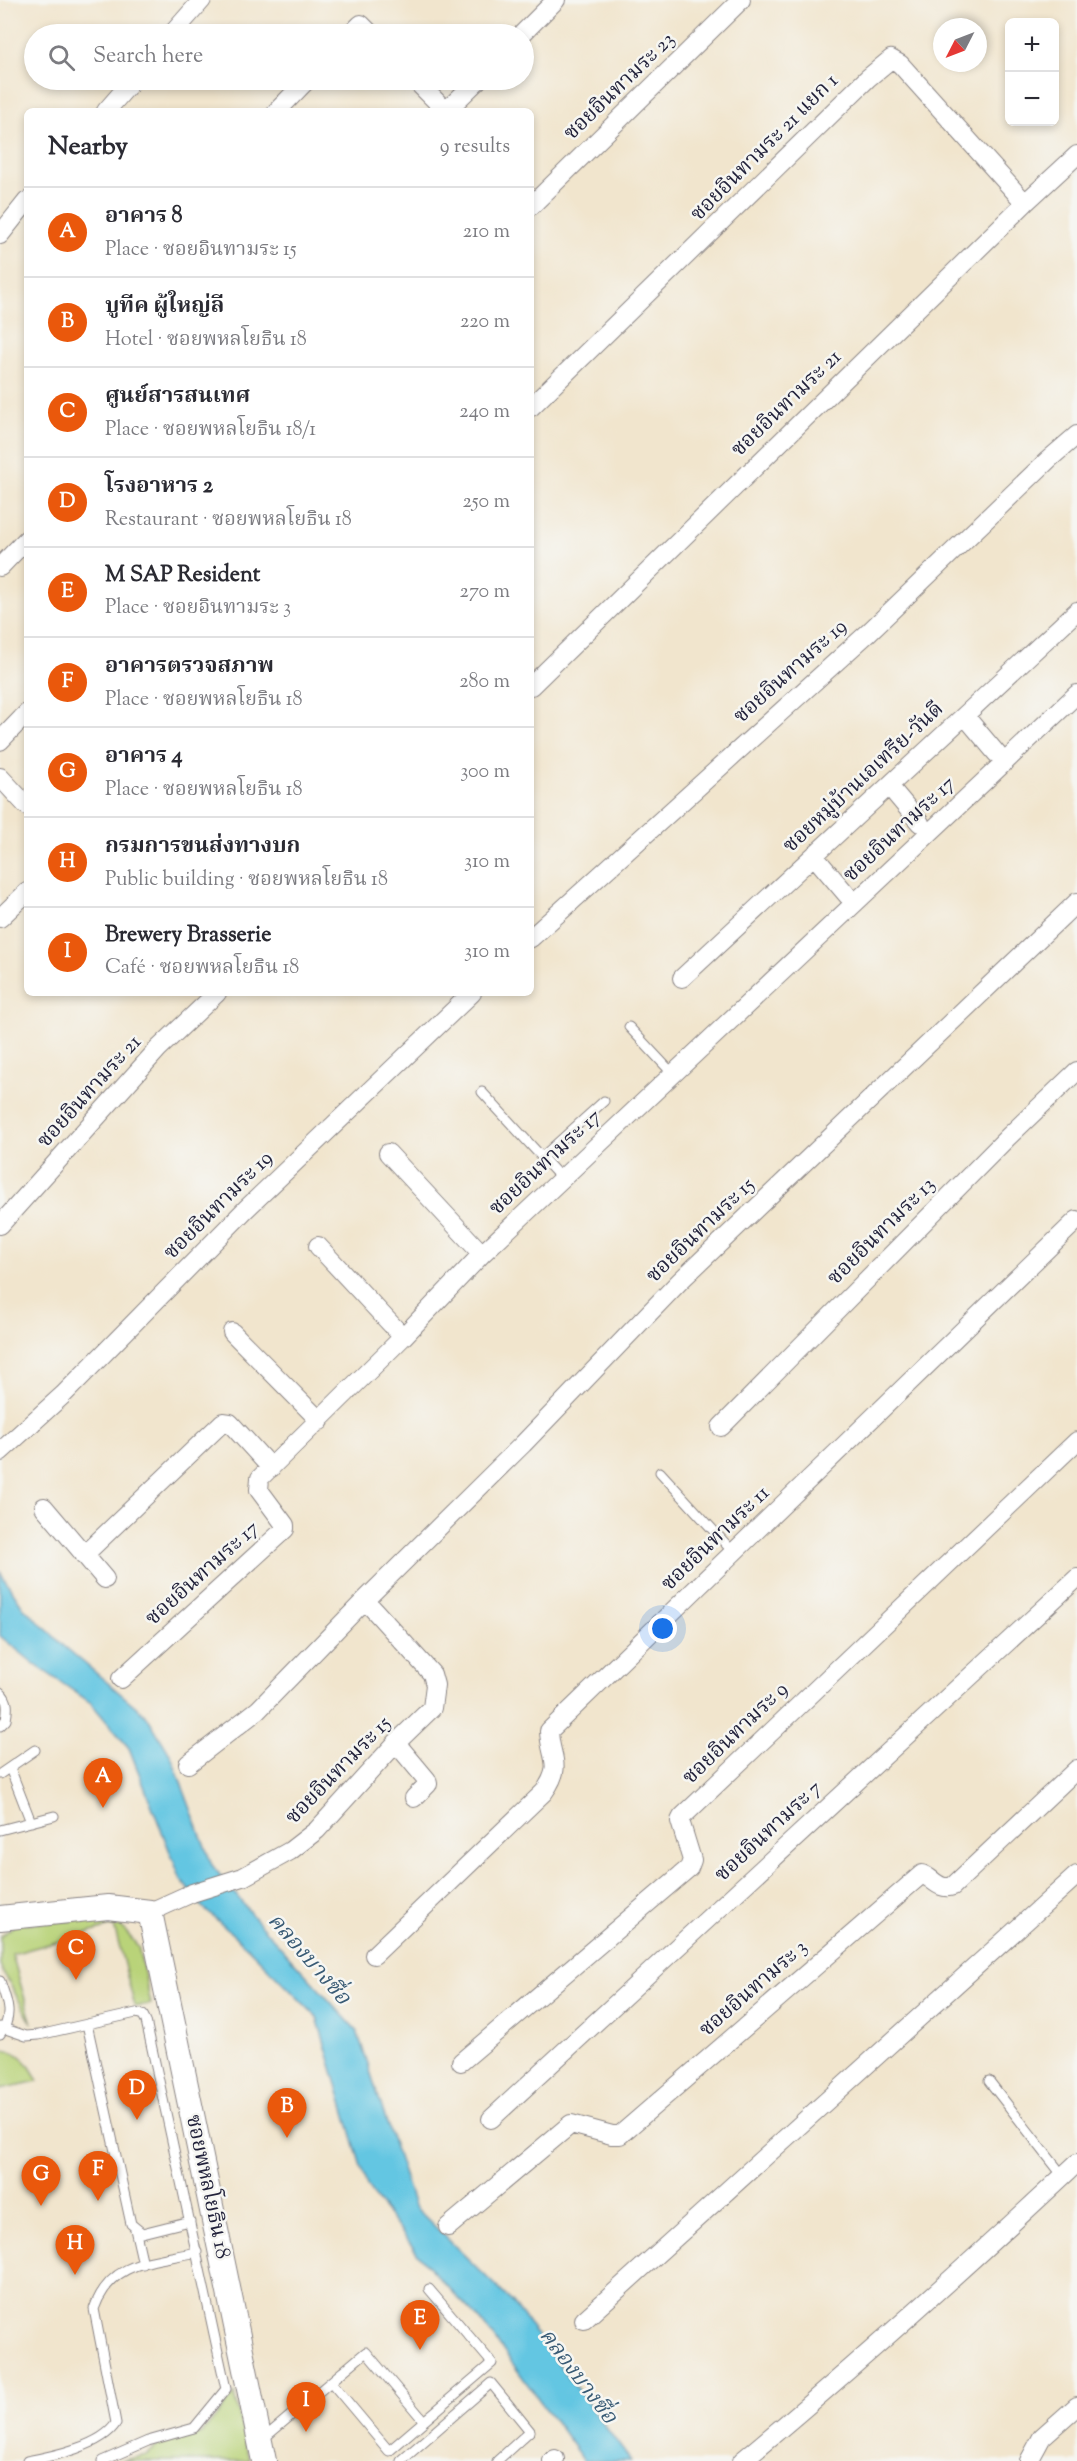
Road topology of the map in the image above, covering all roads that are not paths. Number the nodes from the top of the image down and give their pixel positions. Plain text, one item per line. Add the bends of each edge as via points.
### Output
1 (202, 0) edge
2 (556, 0) edge
3 (741, 0) edge
4 (181, 24) edge
5 (532, 24) edge
6 (124, 90) edge
7 (297, 90) edge
8 (425, 90) edge
9 (468, 90) edge
10 (109, 108) edge
11 (280, 108) edge
12 (443, 108) edge
13 (449, 108) edge
14 (1077, 155) edge
15 (534, 203) edge
16 (1025, 203) junction
17 (24, 205) edge
18 (0, 235) edge
19 (534, 404) edge
20 (1077, 435) edge
21 (24, 542) edge
22 (0, 567) edge
23 (1077, 611) edge
24 (534, 683) edge
25 (1077, 694) edge
26 (24, 716) edge
27 (964, 716) junction
28 (0, 741) edge
29 (997, 754) dead end
30 (0, 777) edge
31 (889, 786) junction
32 (24, 803) edge
33 (920, 823) dead end
34 (814, 856) junction
35 (24, 895) edge
36 (848, 896) dead end
37 (1077, 903) edge
38 (0, 918) edge
39 (534, 935) edge
40 (682, 978) dead end
41 (214, 996) edge
42 (469, 996) edge
43 (629, 1027) dead end
44 (1077, 1071) edge
45 (673, 1074) junction
46 (482, 1092) dead end
47 (604, 1101) dead end
48 (388, 1153) dead end
49 (542, 1157) junction
50 (562, 1179) junction
51 (1077, 1220) edge
52 (0, 1225) edge
53 (318, 1246) dead end
54 (482, 1254) junction
55 (232, 1332) dead end
56 (403, 1337) junction
57 (320, 1421) junction
58 (721, 1427) dead end
59 (1077, 1441) edge
60 (0, 1452) edge
61 (271, 1467) junction
62 (660, 1472) dead end
63 (44, 1507) dead end
64 (735, 1554) junction
65 (84, 1555) junction
66 (1077, 1578) edge
67 (105, 1579) dead end
68 (365, 1600) junction
69 (121, 1679) dead end
70 (0, 1692) edge
71 (0, 1726) edge
72 (396, 1743) junction
73 (35, 1750) dead end
74 (188, 1764) dead end
75 (10, 1768) junction
76 (1077, 1769) edge
77 (0, 1774) edge
78 (414, 1798) dead end
79 (54, 1815) dead end
80 (31, 1822) junction
81 (0, 1830) edge
82 (1077, 1875) edge
83 (150, 1912) junction
84 (0, 1917) edge
85 (374, 1955) dead end
86 (0, 1981) edge
87 (87, 2024) junction
88 (1, 2030) edge
89 (461, 2062) dead end
90 (989, 2081) dead end
91 (491, 2119) dead end
92 (1077, 2163) edge
93 (1063, 2176) junction
94 (190, 2221) junction
95 (448, 2227) dead end
96 (135, 2229) junction
97 (197, 2252) junction
98 (143, 2264) junction
99 (429, 2289) dead end
100 (584, 2320) dead end
101 (331, 2382) junction
102 (1077, 2406) edge
103 (424, 2421) junction
104 (262, 2451) edge
105 (27, 2461) edge
106 (102, 2461) edge
107 (401, 2461) edge
108 (497, 2461) edge
109 (742, 2461) edge
110 (1029, 2461) edge

1 - 4 street
2 - 5 street
3 - 15 street, ซอยอินทามระ 23
6 - 10 street
7 - 11 street
8 - 12 street
9 - 13 street
14 - 16 street, ซอยอินทามระ 21
16 - 19 street, ซอยอินทามระ 21 แยก 1 via 900,64 891,59
16 - 24 street, ซอยอินทามระ 21
17 - 18 street
20 - 39 street, ซอยอินทามระ 19 via 868,633
21 - 22 street
23 - 27 street, ซอยหมู่บ้านเอเทรีย-วันดี
25 - 45 street, ซอยอินทามระ 17
26 - 28 street
27 - 29 street
27 - 31 street, ซอยหมู่บ้านเอเทรีย-วันดี
30 - 32 street
31 - 33 street
31 - 34 street, ซอยหมู่บ้านเอเทรีย-วันดี
34 - 36 street
34 - 40 street, ซอยหมู่บ้านเอเทรีย-วันดี
35 - 38 street
37 - 68 street, ซอยอินทามระ 15 via 680,1281
41 - 52 street, ซอยอินทามระ 21 via 158,1049
42 - 60 street, ซอยอินทามระ 19 via 246,1209 63,1395
43 - 45 lane
44 - 58 street, ซอยอินทามระ 13
45 - 50 street, ซอยอินทามระ 17
46 - 49 lane
47 - 49 lane
48 - 54 street
49 - 50 lane
50 - 54 street, ซอยอินทามระ 17
51 - 64 street, ซอยอินทามระ 11
53 - 56 street
54 - 56 street, ซอยอินทามระ 17
55 - 57 street
56 - 57 street, ซอยอินทามระ 17
57 - 61 street, ซอยอินทามระ 17
59 - 89 street, ซอยอินทามระ 9 via 682,1817 692,1860 688,1868
61 - 65 street via 230,1423 224,1422
61 - 69 street, ซอยอินทามระ 17 via 260,1478 259,1490 285,1530
62 - 64 lane
63 - 65 street
64 - 85 street, ซอยอินทามระ 11 via 549,1731 556,1761 553,1780 544,1792
65 - 67 street
66 - 91 street, ซอยอินทามระ 7
68 - 72 street, ซอยอินทามระ 15 via 432,1674 435,1685 432,1708
68 - 74 street, ซอยอินทามระ 15 via 258,1710
70 - 71 lane via 8,1707 6,1720
72 - 78 street via 428,1780
72 - 83 street, ซอยอินทามระ 15 via 317,1830 290,1851 243,1877
73 - 75 lane
75 - 77 lane
75 - 80 lane
76 - 95 street, ซอยอินทามระ 3 via 953,1886 945,1888 922,1875 620,2135 571,2124
79 - 80 lane
80 - 81 lane
82 - 100 street
83 - 84 street via 108,1907
83 - 104 street, ซอยพหลโยธิน 18 via 212,2190
86 - 88 lane via 8,2009 8,2023
87 - 88 lane via 26,2036
87 - 94 lane via 136,2013 143,2015
87 - 96 lane
90 - 93 lane
92 - 93 street
93 - 109 street via 906,2321
94 - 96 lane via 142,2233
94 - 97 lane
96 - 98 lane
97 - 98 lane
97 - 106 lane via 226,2389 194,2428 148,2441
98 - 105 lane via 124,2269 112,2278 100,2292 94,2309 116,2423 111,2432 59,2454
99 - 103 lane via 492,2363
101 - 103 lane via 389,2451
101 - 103 lane via 366,2352
101 - 104 lane
102 - 110 street via 1042,2437
107 - 108 lane via 491,2383 530,2431

